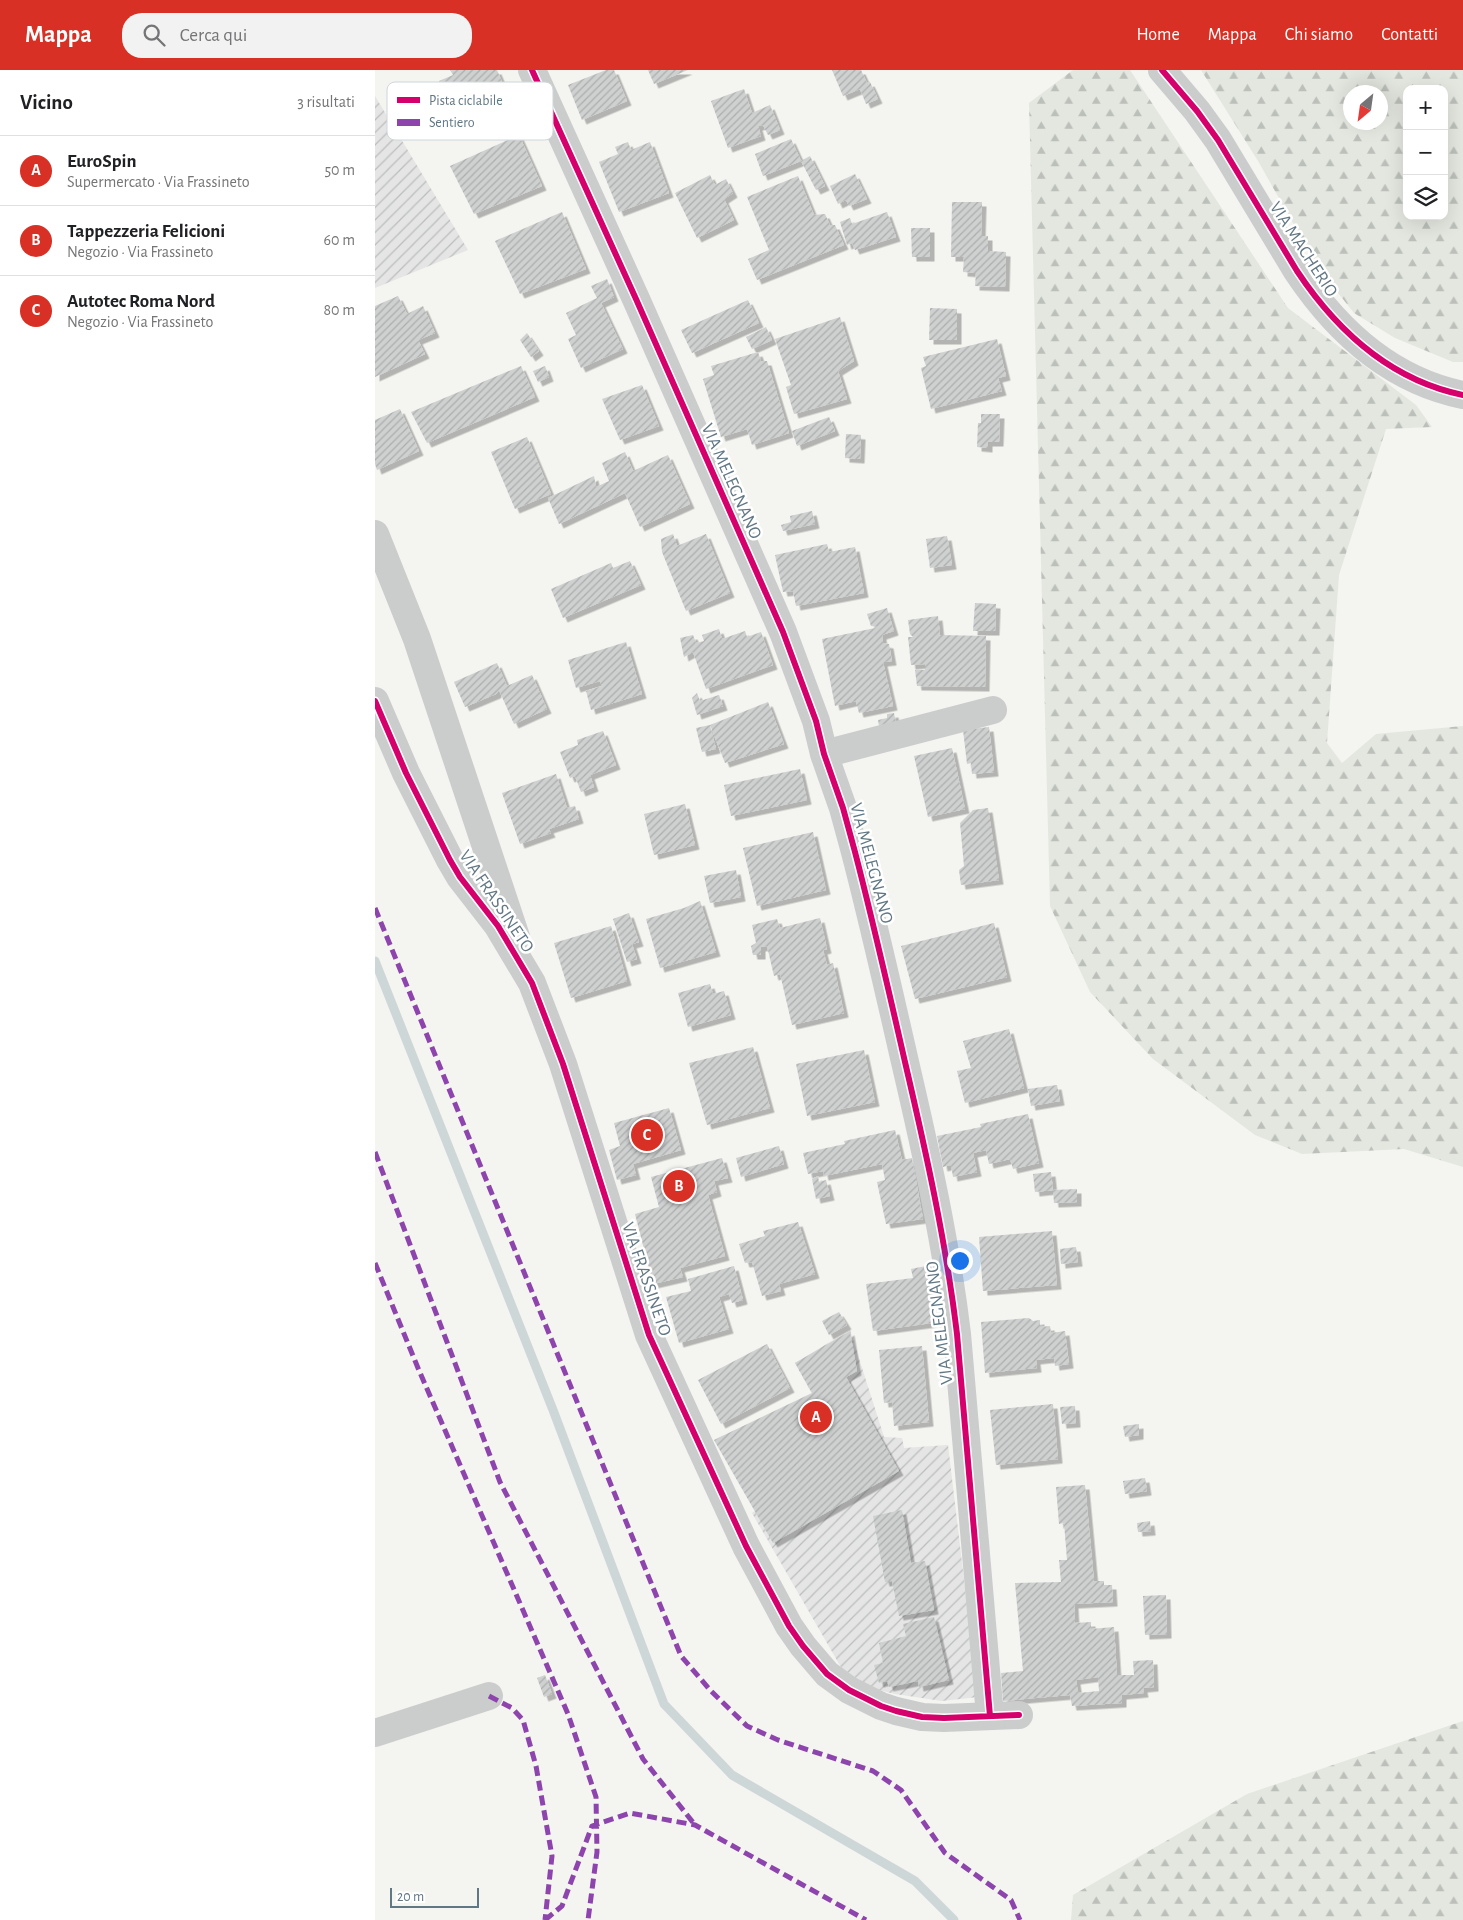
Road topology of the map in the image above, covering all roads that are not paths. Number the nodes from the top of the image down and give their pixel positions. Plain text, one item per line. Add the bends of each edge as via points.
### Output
1 (532, 70) edge
2 (1162, 70) edge
3 (537, 82) edge
4 (553, 116) edge
5 (1463, 395) edge
6 (375, 534) edge
7 (375, 701) edge
8 (993, 710) dead end
9 (824, 754) junction
10 (532, 983) junction
11 (489, 1696) dead end
12 (1019, 1715) dead end
13 (990, 1716) junction
14 (375, 1733) edge

1 - 3 street, VIA MELEGNANO
2 - 5 street, VIA MACHERIO via 1213,132 1301,277 1340,326 1389,367 1420,382
4 - 9 street, VIA MELEGNANO via 780,625 816,721
6 - 10 street, VIA FRASSINETO via 415,632
7 - 10 street, VIA FRASSINETO via 450,860 499,926
8 - 9 street
9 - 13 street, VIA MELEGNANO via 843,808 867,900 944,1247 957,1334
10 - 13 street, VIA FRASSINETO via 563,1064 649,1335 746,1546 789,1626 827,1674 849,1690 881,1706 922,1716
11 - 14 street
12 - 13 street, VIA FRASSINETO

